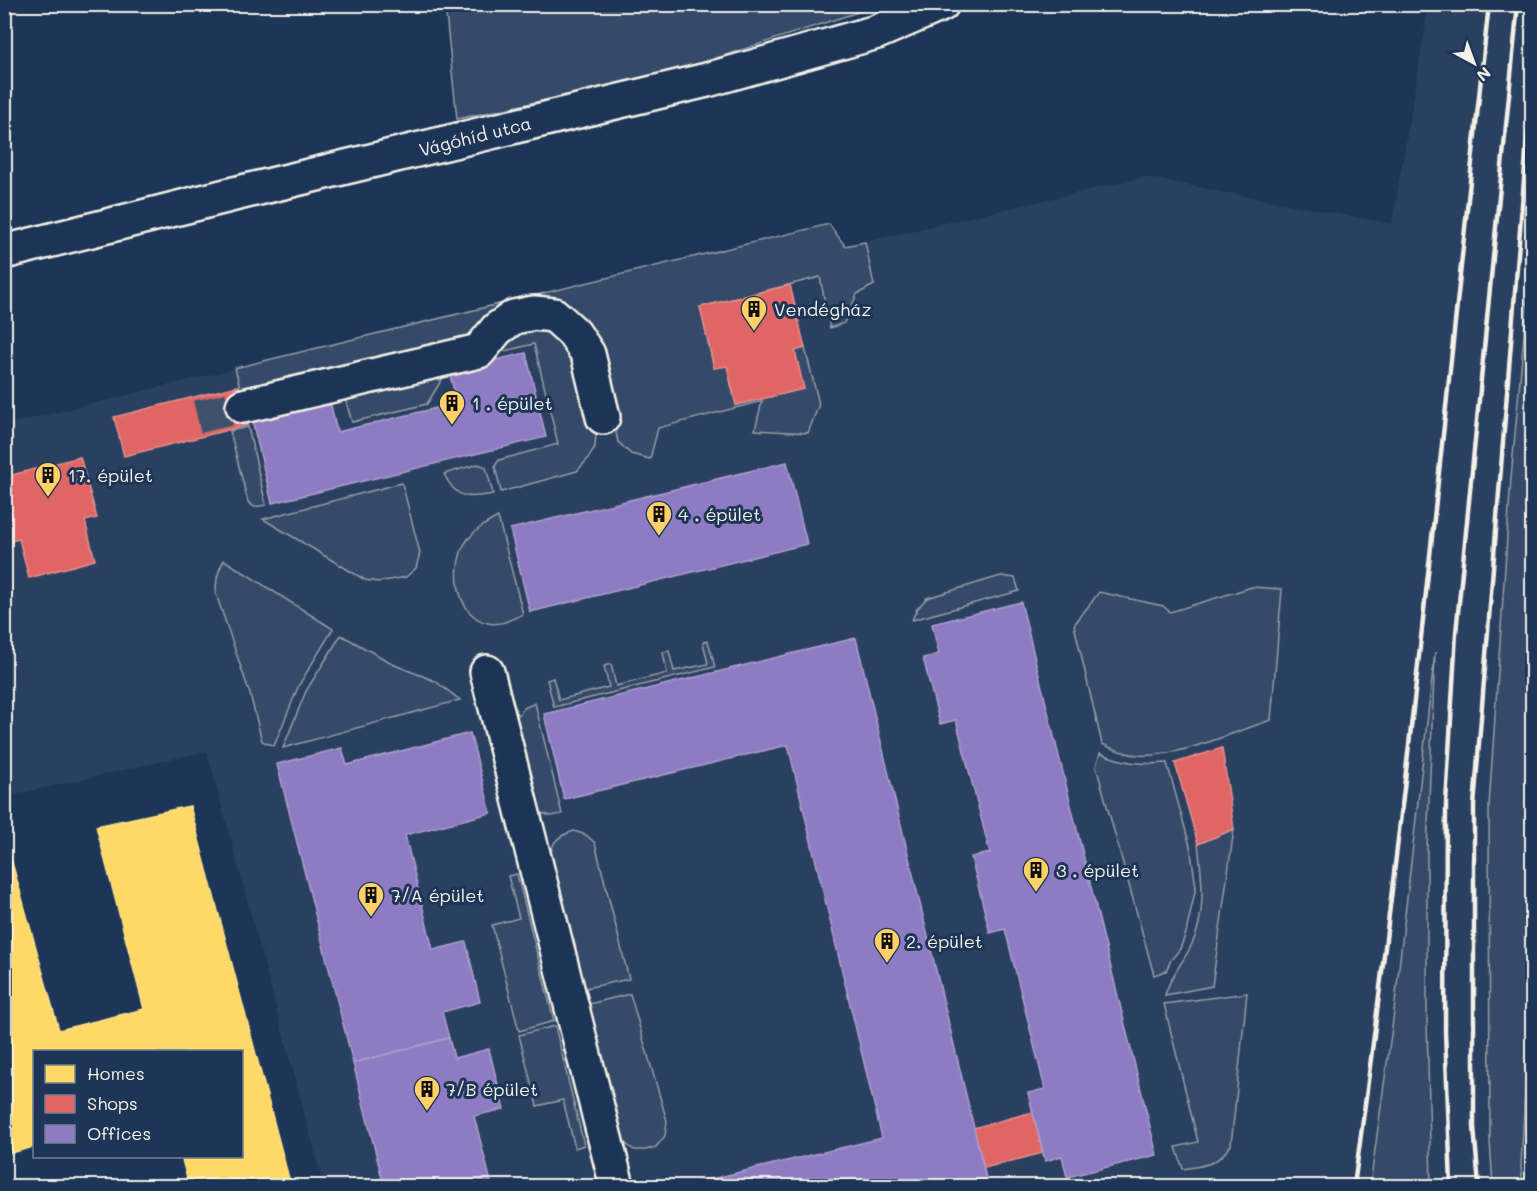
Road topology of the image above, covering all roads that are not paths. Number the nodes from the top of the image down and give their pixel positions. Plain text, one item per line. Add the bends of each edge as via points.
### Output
1 (942, 4) edge
2 (4, 252) edge
3 (243, 406) tunnel mouth
4 (603, 417) dead end
5 (487, 672) dead end
6 (617, 1186) edge

1 - 2 street, Vágóhíd utca via 877,32 707,80
3 - 4 street via 479,351 497,329 514,317 534,313 554,315 574,333 588,354
5 - 6 street

